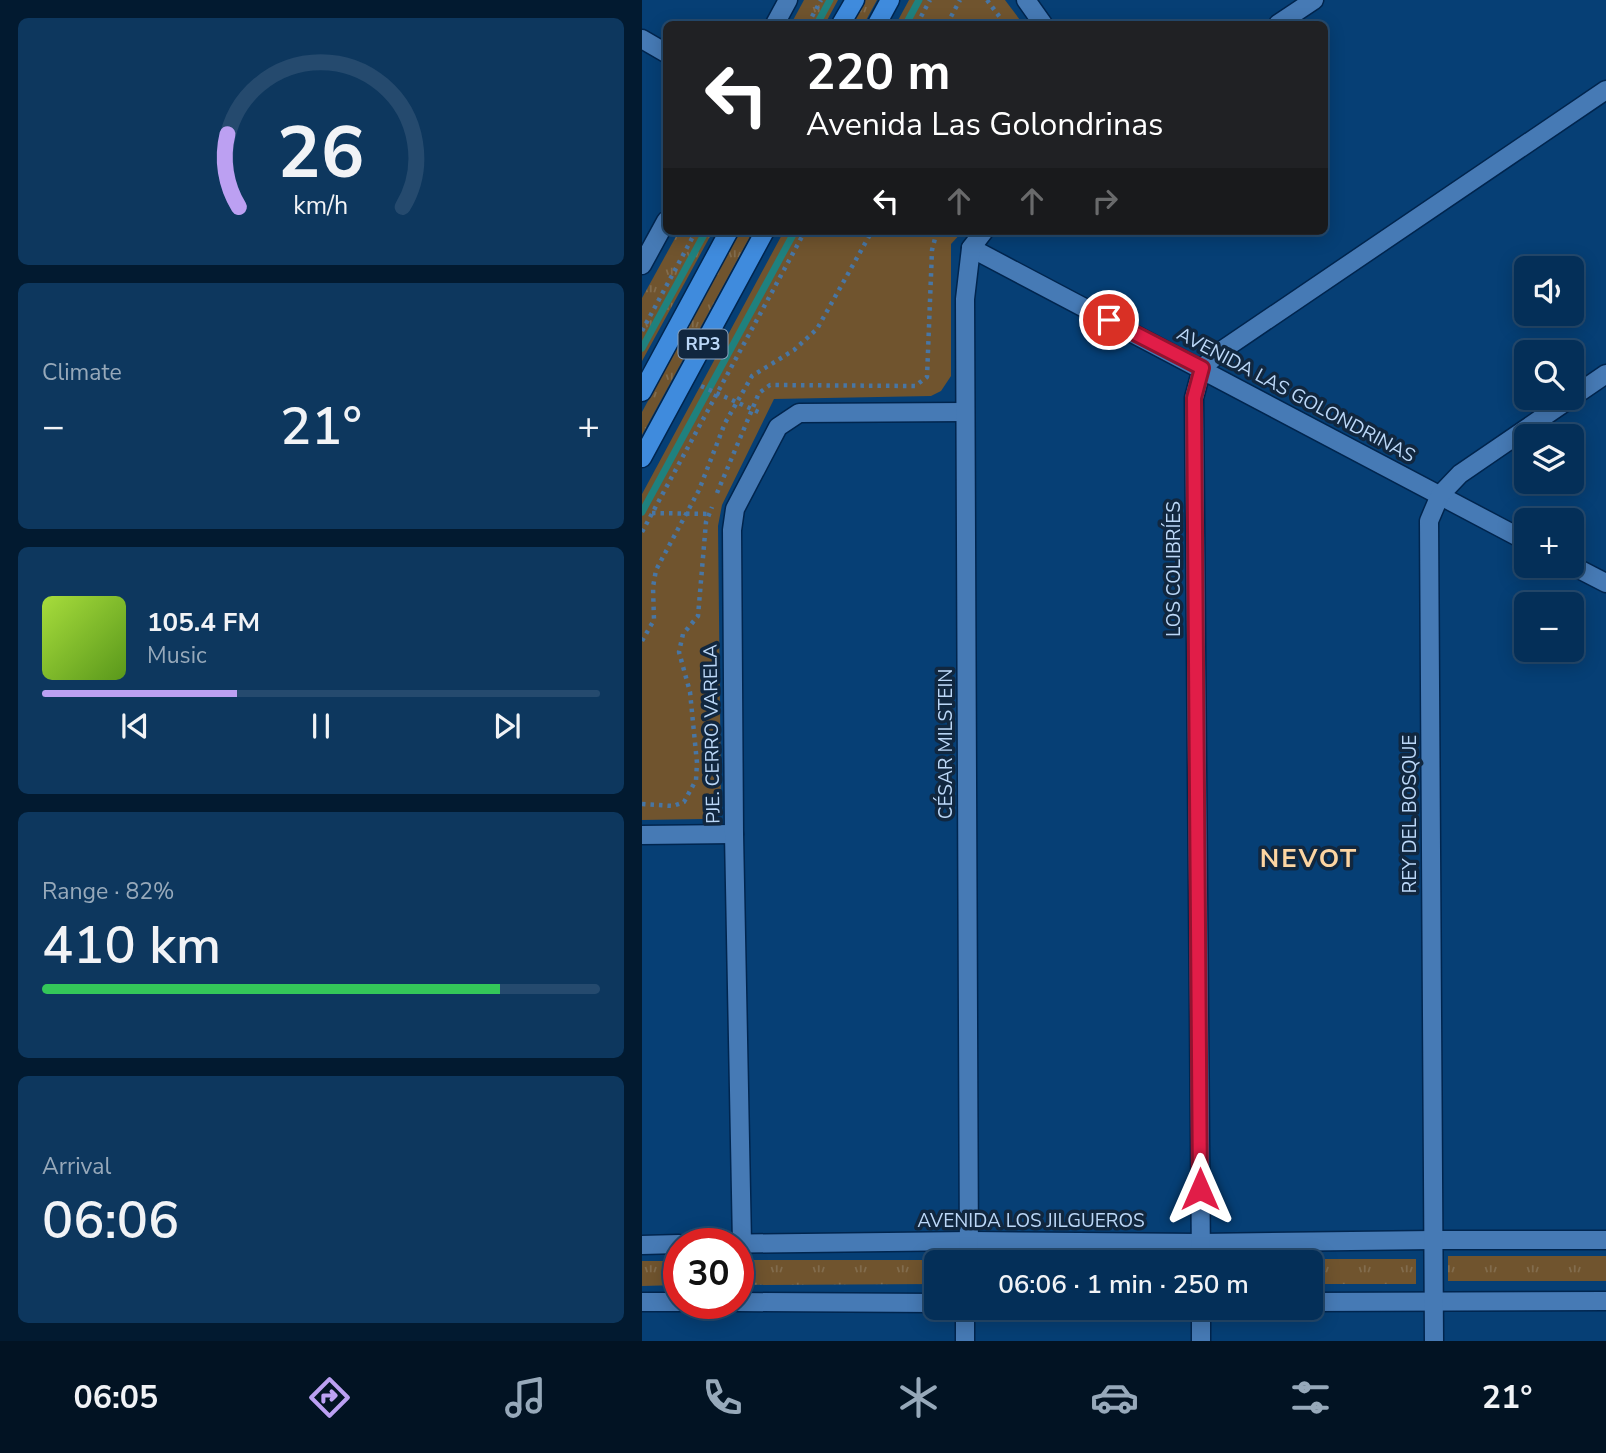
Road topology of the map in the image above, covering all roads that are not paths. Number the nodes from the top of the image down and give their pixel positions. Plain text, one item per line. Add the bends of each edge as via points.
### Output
1 (788, 0) edge
2 (855, 0) edge
3 (890, 0) edge
4 (1026, 0) edge
5 (1314, 0) edge
6 (777, 21) edge
7 (844, 21) edge
8 (879, 21) edge
9 (1041, 21) edge
10 (1282, 21) edge
11 (642, 39) edge
12 (663, 51) edge
13 (1606, 90) edge
14 (663, 226) edge
15 (727, 235) edge
16 (763, 235) edge
17 (981, 235) edge
18 (971, 248) junction
19 (642, 265) edge
20 (1202, 368) junction
21 (1606, 374) edge
22 (642, 392) edge
23 (965, 412) junction
24 (642, 458) edge
25 (1440, 495) junction
26 (1514, 535) edge
27 (1584, 572) edge
28 (1606, 583) edge
29 (734, 834) junction
30 (642, 835) edge
31 (742, 1228) edge
32 (1433, 1240) junction
33 (1606, 1240) edge
34 (970, 1241) junction
35 (663, 1244) edge
36 (754, 1244) edge
37 (642, 1245) edge
38 (970, 1250) edge
39 (1143, 1250) edge
40 (1201, 1250) edge
41 (1255, 1250) edge
42 (1434, 1300) junction
43 (1606, 1301) edge
44 (642, 1302) edge
45 (663, 1302) edge
46 (754, 1302) edge
47 (1323, 1302) edge
48 (924, 1303) edge
49 (966, 1320) edge
50 (1201, 1320) edge
51 (965, 1341) edge
52 (1201, 1341) edge
53 (1434, 1341) edge

1 - 6 street
2 - 7 main road
3 - 8 main road
4 - 9 street
5 - 10 street
11 - 12 street
13 - 20 street
14 - 19 street
15 - 22 main road, RP3
16 - 24 main road, RP3
17 - 18 street
18 - 20 street, AVENIDA LAS GOLONDRINAS
18 - 23 street, CÉSAR MILSTEIN via 965,299
20 - 25 street, AVENIDA LAS GOLONDRINAS
20 - 40 street, LOS COLIBRÍES via 1194,398
21 - 25 street, REY DEL BOSQUE via 1460,474
23 - 29 street, PJE. CERRO VARELA via 799,413 778,427 734,515 732,530
23 - 34 street, CÉSAR MILSTEIN
25 - 26 street, AVENIDA LAS GOLONDRINAS
25 - 32 street, REY DEL BOSQUE via 1429,522
27 - 28 street
29 - 30 street
29 - 31 street, PJE. CERRO VARELA
32 - 33 street, AVENIDA LOS JILGUEROS
32 - 41 street, AVENIDA LOS JILGUEROS
32 - 42 street, REY DEL BOSQUE
34 - 36 street, AVENIDA LOS JILGUEROS
34 - 38 street, CÉSAR MILSTEIN
34 - 39 street, AVENIDA LOS JILGUEROS
35 - 37 street
42 - 43 street
42 - 47 street
42 - 53 street, REY DEL BOSQUE
44 - 45 street
46 - 48 street
49 - 51 street
50 - 52 street

